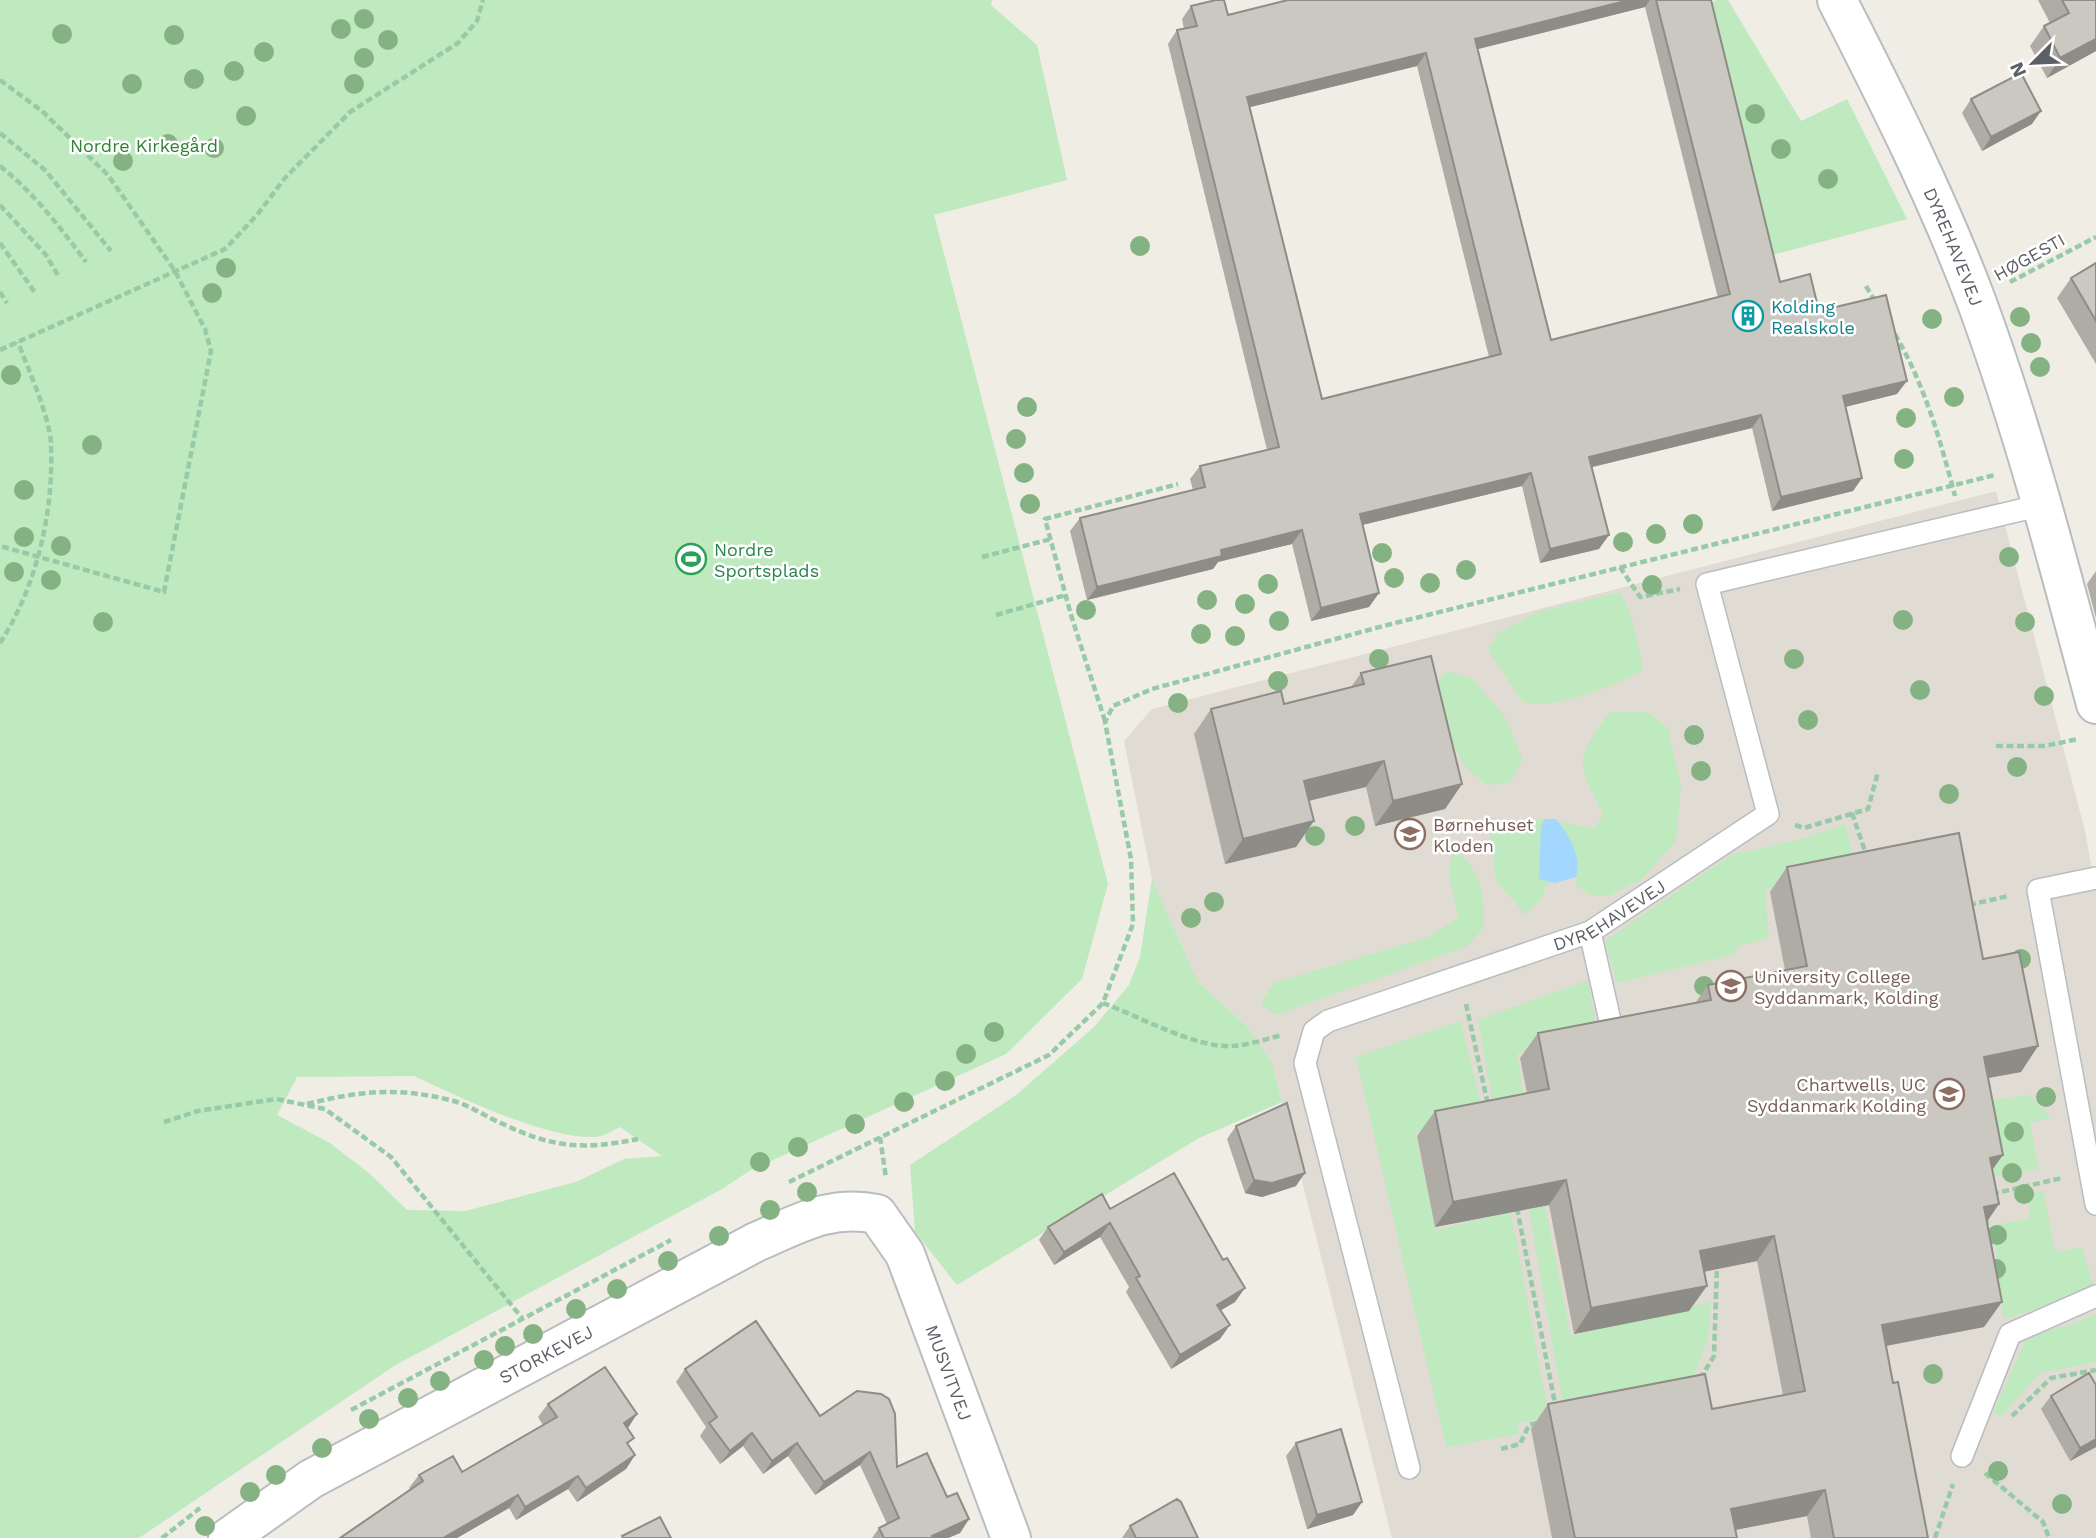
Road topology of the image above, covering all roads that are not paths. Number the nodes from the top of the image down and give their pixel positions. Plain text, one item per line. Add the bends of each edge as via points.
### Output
1 (1837, 0) edge
2 (2042, 505) junction
3 (2090, 721) edge
4 (2096, 878) edge
5 (1590, 932) junction
6 (1611, 1024) edge
7 (2096, 1204) edge
8 (877, 1214) joint
9 (2096, 1296) edge
10 (1962, 1456) road end
11 (1409, 1468) dead end
12 (228, 1538) edge
13 (1011, 1538) edge

1 - 2 street, DYREHAVEVEJ via 1938,210 1977,303
2 - 3 street, DYREHAVEVEJ
2 - 5 lane, DYREHAVEVEJ via 1707,584 1768,814
4 - 7 lane via 2038,890
5 - 6 lane
5 - 11 lane, DYREHAVEVEJ via 1328,1021 1314,1031 1305,1063
8 - 12 street, STORKEVEJ via 831,1211 755,1242 311,1479
8 - 13 street, MUSVITVEJ via 905,1254
9 - 10 lane via 2010,1334

